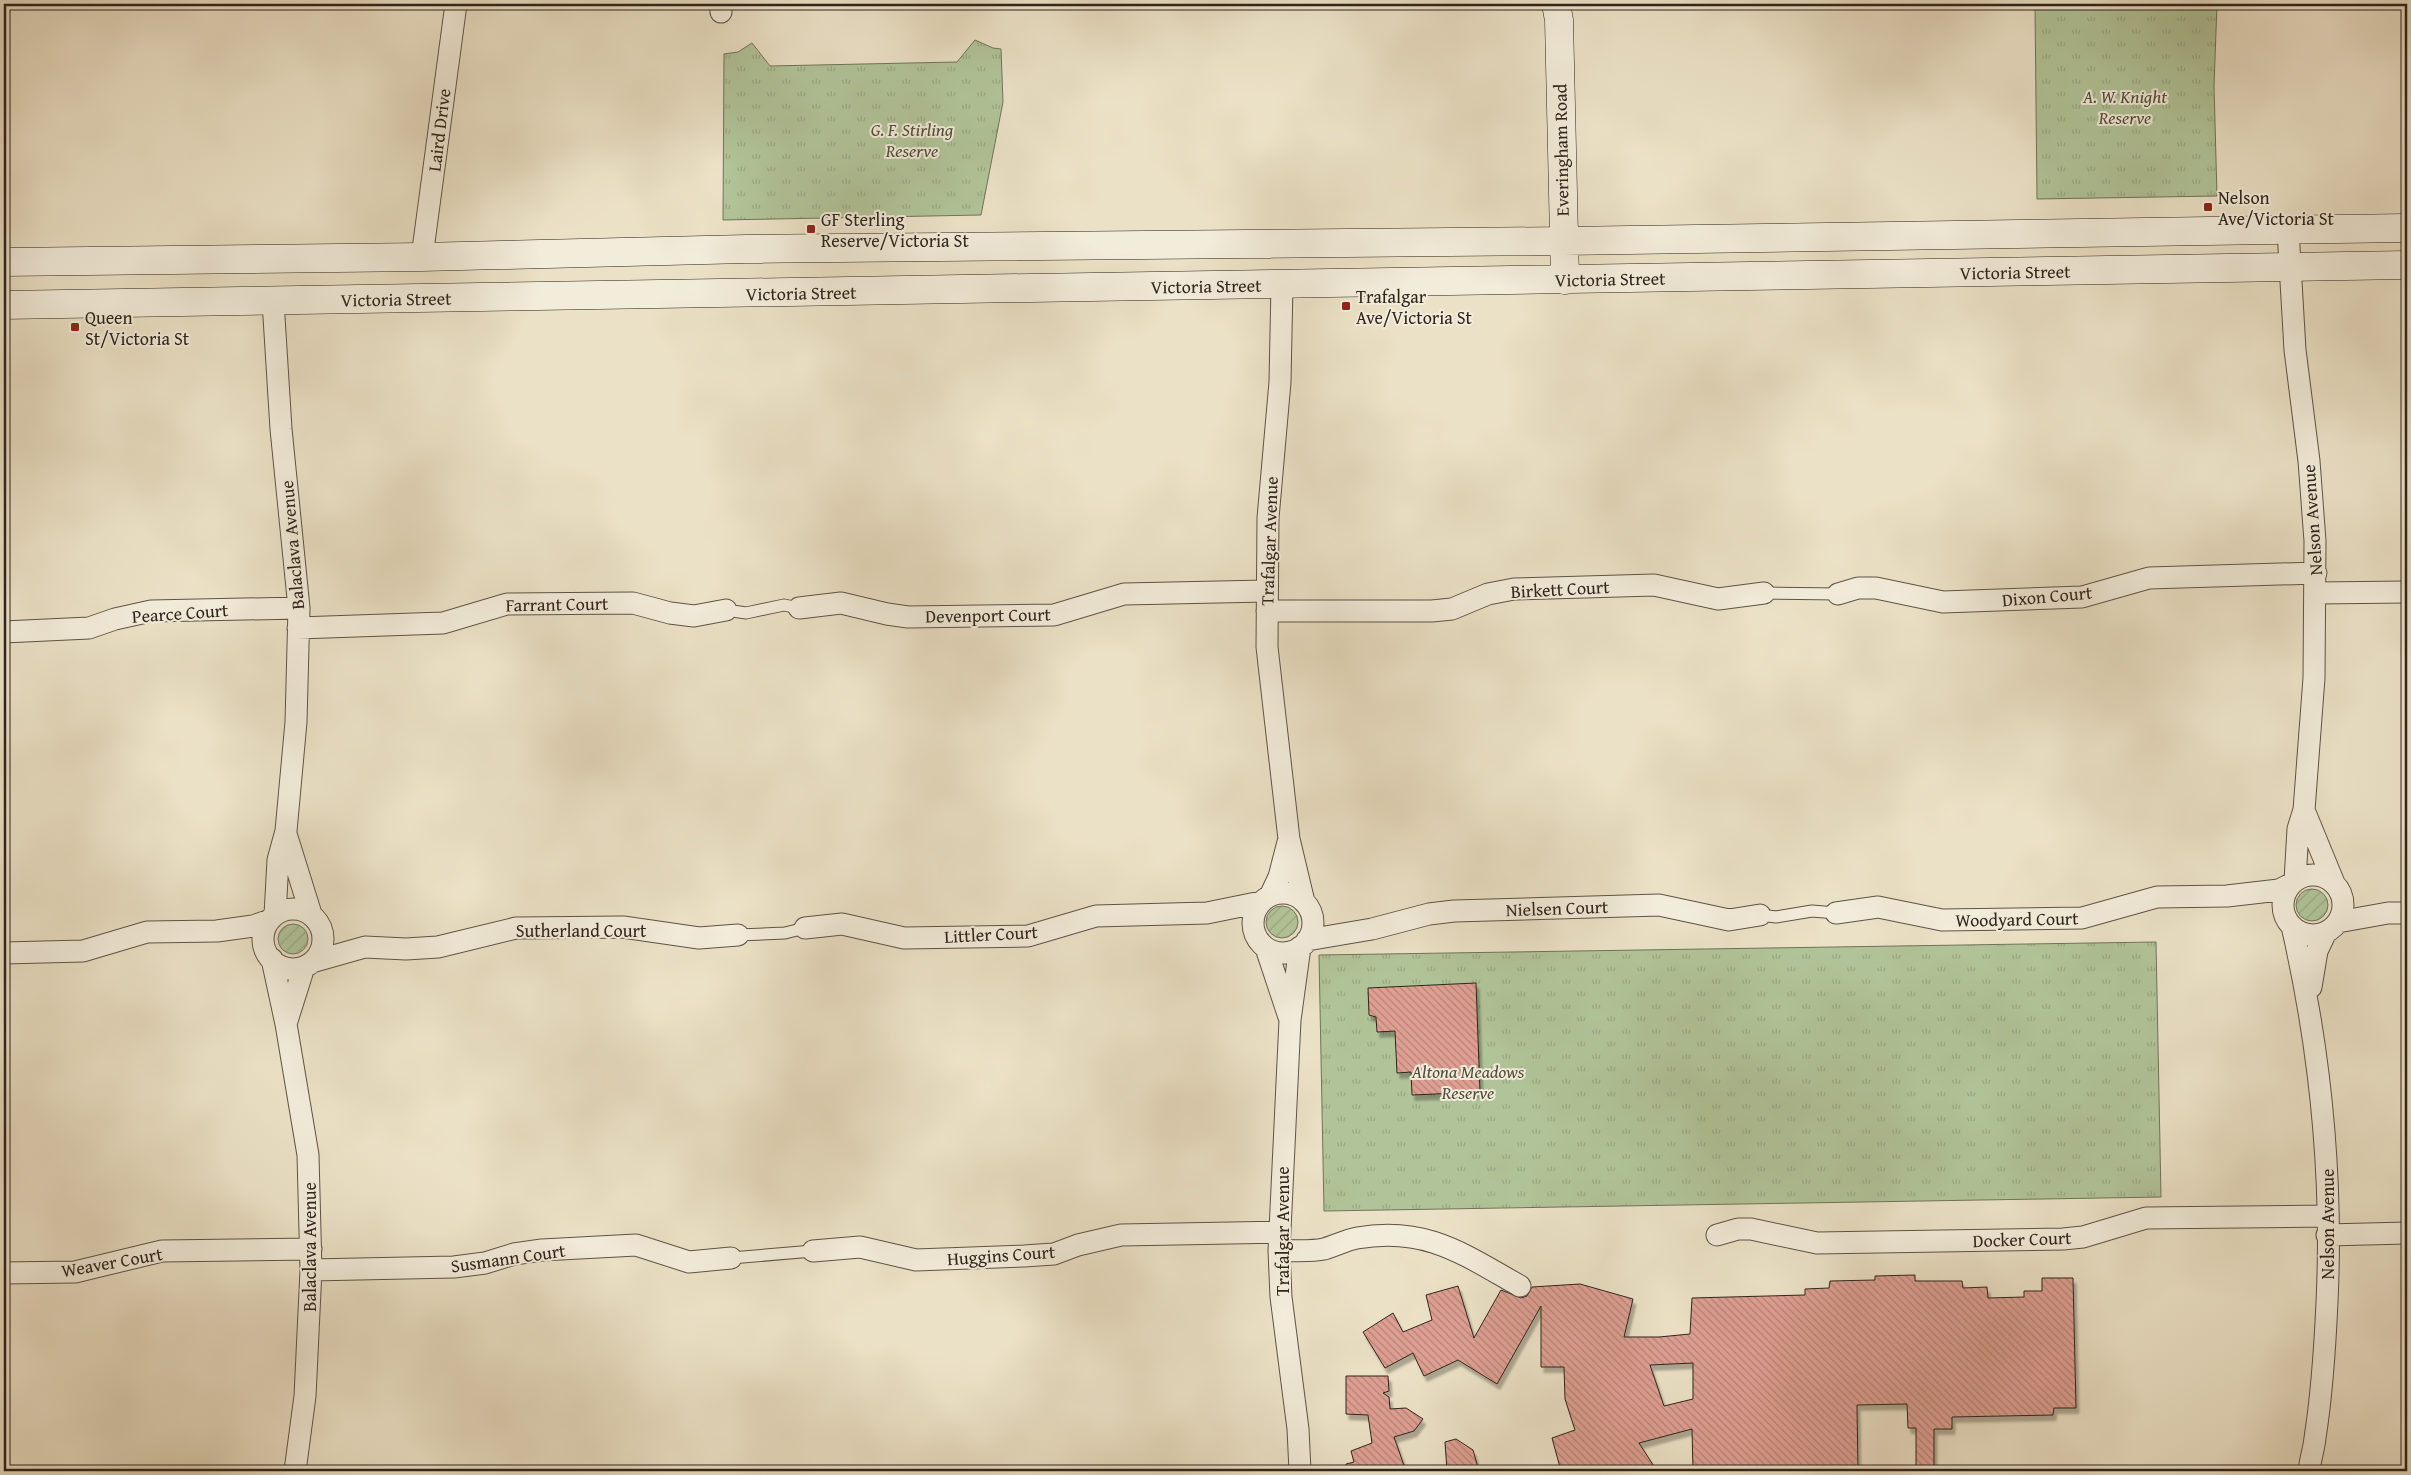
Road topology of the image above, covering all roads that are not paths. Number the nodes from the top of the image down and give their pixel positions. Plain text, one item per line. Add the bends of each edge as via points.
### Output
1 (456, 4) edge
2 (1558, 9) edge
3 (2407, 228) edge
4 (2288, 230) junction
5 (1563, 241) junction
6 (1281, 242) junction
7 (422, 257) junction
8 (273, 259) junction
9 (4, 262) edge
10 (2290, 266) junction
11 (2407, 266) edge
12 (1564, 280) junction
13 (1282, 284) junction
14 (273, 301) junction
15 (4, 306) edge
16 (2316, 583) junction
17 (2407, 592) edge
18 (1764, 593) joint
19 (1838, 594) joint
20 (1266, 601) junction
21 (799, 608) joint
22 (726, 610) joint
23 (298, 618) junction
24 (4, 632) edge
25 (2304, 810) junction
26 (286, 831) junction
27 (1289, 839) junction
28 (2293, 882) junction
29 (2336, 887) junction
30 (2227, 896) junction
31 (1266, 899) junction
32 (1307, 906) junction
33 (1207, 913) junction
34 (1836, 913) joint
35 (2398, 913) edge
36 (1760, 915) joint
37 (313, 916) junction
38 (273, 917) junction
39 (2290, 924) junction
40 (2332, 927) junction
41 (806, 928) joint
42 (217, 930) junction
43 (1355, 930) junction
44 (738, 935) joint
45 (1262, 944) junction
46 (1304, 944) junction
47 (366, 947) junction
48 (4, 953) edge
49 (269, 954) junction
50 (308, 964) junction
51 (2308, 1010) junction
52 (1290, 1020) junction
53 (286, 1024) junction
54 (2327, 1226) junction
55 (2407, 1233) edge
56 (1717, 1235) dead end
57 (1279, 1241) junction
58 (813, 1251) joint
59 (732, 1258) joint
60 (311, 1260) junction
61 (4, 1274) edge
62 (1520, 1286) dead end
63 (2315, 1438) junction
64 (295, 1471) edge
65 (1300, 1471) edge
66 (2309, 1471) edge
67 (2324, 1471) edge

1 - 7 street, Laird Drive
2 - 5 street, Everingham Road
3 - 4 street
4 - 5 street
4 - 10 street, Nelson Avenue
5 - 6 street
5 - 12 street, Everingham Road
6 - 7 street
6 - 13 street, Trafalgar Avenue
7 - 8 street
8 - 9 street
8 - 14 street, Balaclava Avenue
10 - 11 street, Victoria Street
10 - 12 street, Victoria Street
10 - 16 street, Nelson Avenue via 2295,350 2313,503
12 - 13 street, Victoria Street
13 - 14 street, Victoria Street
13 - 20 street, Trafalgar Avenue via 1281,357 1268,518
14 - 15 street, Victoria Street
14 - 23 street, Balaclava Avenue
16 - 17 street, Dixon Court
16 - 19 street, Dixon Court via 2149,578 2082,597 1943,602 1876,588 1858,588
16 - 25 street, Nelson Avenue via 2314,678
18 - 19 lane
18 - 20 street, Birkett Court via 1718,599 1654,585 1524,589 1488,594 1452,609 1432,611
20 - 21 street, Devenport Court via 1124,594 1054,615 908,616 841,604
20 - 27 street, Trafalgar Avenue via 1270,681
21 - 22 lane via 784,605 746,613
22 - 23 street, Farrant Court via 694,616 633,603 507,604 443,623
23 - 24 street, Pearce Court via 151,611 89,628
23 - 26 street, Balaclava Avenue via 296,713
25 - 28 street, Nelson Avenue via 2298,829
25 - 29 street, Nelson Avenue
26 - 37 street, Balaclava Avenue
26 - 38 street, Balaclava Avenue via 278,860
27 - 31 street, Trafalgar Avenue via 1279,877
27 - 32 street, Trafalgar Avenue
28 - 29 street via 2311,875 2327,878
28 - 30 street, Woodyard Court via 2279,890
28 - 39 street via 2283,903
29 - 35 street via 2355,902
29 - 40 street via 2343,906
30 - 34 street, Woodyard Court via 2157,897 2082,918 1942,920 1878,907
30 - 39 street, Woodyard Court via 2259,902
31 - 32 street via 1288,893
31 - 33 street, Littler Court
31 - 45 street via 1255,911 1253,921 1254,931
32 - 43 street, Nielsen Court via 1326,921
32 - 46 street via 1313,926
33 - 41 street, Littler Court via 1096,916 1037,935 1016,936 904,938 842,924
33 - 45 street, Littler Court via 1230,920
34 - 36 lane via 1812,911 1776,917
35 - 40 street
36 - 43 street, Nielsen Court via 1729,920 1659,905 1454,911
37 - 38 street via 293,909
37 - 47 street, Sutherland Court via 336,934
37 - 50 street via 323,936 319,954
38 - 42 street via 253,926
38 - 49 street via 264,934
39 - 40 street via 2308,934
39 - 51 street, Nelson Avenue
40 - 51 street, Nelson Avenue via 2317,951
41 - 44 lane via 786,933
42 - 48 street via 156,930 83,951
42 - 49 street via 244,939
43 - 46 street, Nielsen Court
44 - 47 street, Sutherland Court via 699,938 623,927 516,928 438,947
45 - 46 street via 1283,953
45 - 52 street, Trafalgar Avenue
46 - 52 street, Trafalgar Avenue
47 - 50 street, Sutherland Court
49 - 50 street via 286,968
49 - 53 street, Balaclava Avenue
50 - 53 street, Balaclava Avenue
51 - 54 street, Nelson Avenue via 2327,1158
52 - 57 street, Trafalgar Avenue
53 - 60 street, Balaclava Avenue via 308,1156
54 - 55 street, Docker Court
54 - 56 street, Docker Court via 2146,1218 2083,1237 2063,1239 1817,1243 1751,1229
54 - 63 street, Nelson Avenue via 2327,1302
57 - 58 street, Huggins Court via 1121,1235 1054,1254 916,1260 860,1247
57 - 62 street, Huggins Court via 1322,1249 1357,1238 1410,1236 1433,1240
57 - 65 street, Trafalgar Avenue via 1281,1297 1298,1429
58 - 59 lane
59 - 60 street, Susmann Court via 689,1262 636,1245 542,1250 485,1263 454,1266
60 - 61 street, Weaver Court via 162,1252 76,1272
60 - 64 street, Balaclava Avenue via 305,1396
63 - 66 street, Nelson Avenue
63 - 67 street, Nelson Avenue

